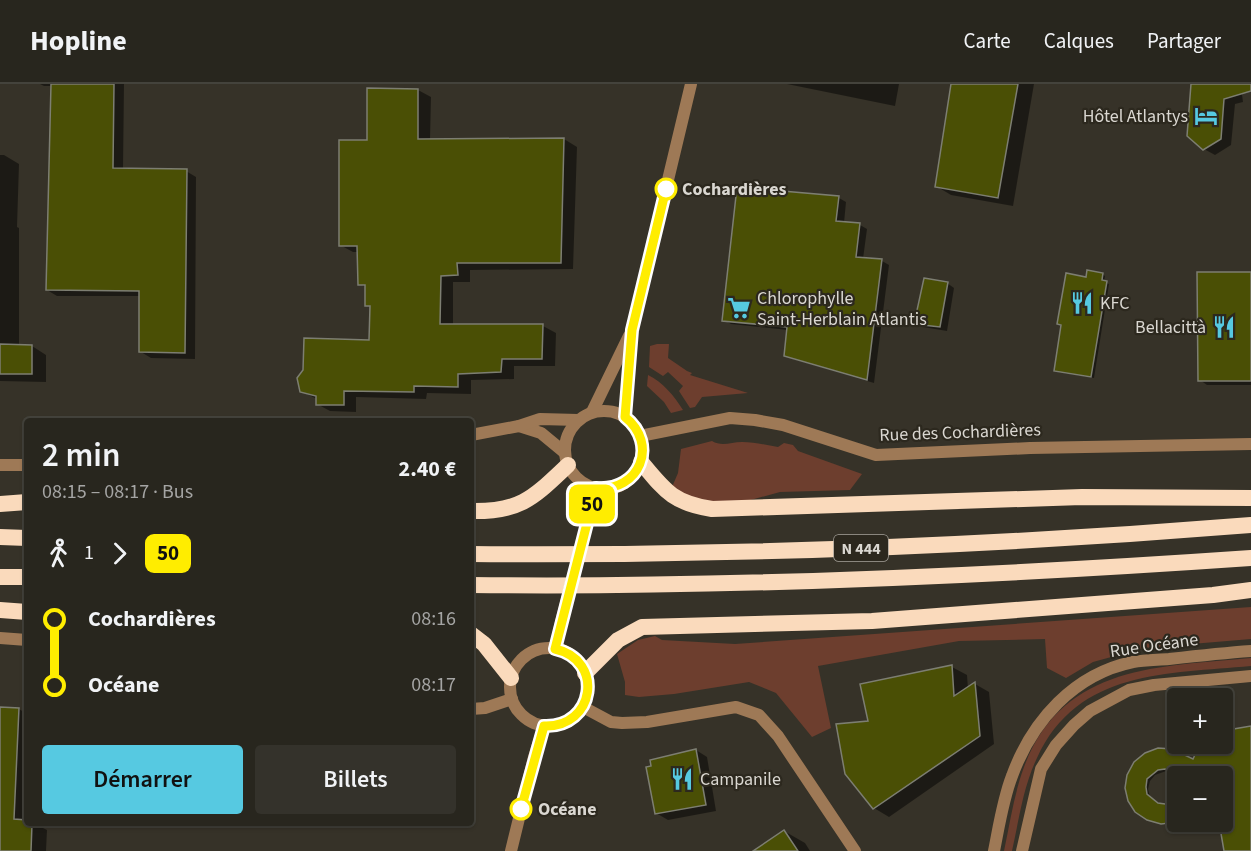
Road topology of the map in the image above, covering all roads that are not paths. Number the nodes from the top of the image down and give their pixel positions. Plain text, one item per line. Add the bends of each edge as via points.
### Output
1 (691, 84) edge
2 (632, 330) junction
3 (592, 412) junction
4 (625, 417) junction
5 (578, 420) junction
6 (519, 426) junction
7 (474, 434) edge
8 (640, 436) junction
9 (1251, 444) edge
10 (566, 458) junction
11 (641, 462) junction
12 (0, 465) edge
13 (24, 465) edge
14 (596, 488) junction
15 (1251, 498) edge
16 (24, 502) edge
17 (0, 504) edge
18 (474, 511) edge
19 (1251, 525) edge
20 (0, 537) edge
21 (24, 538) edge
22 (474, 554) edge
23 (1251, 558) edge
24 (0, 577) edge
25 (24, 577) edge
26 (474, 585) edge
27 (1251, 590) edge
28 (0, 610) edge
29 (24, 612) edge
30 (474, 636) edge
31 (0, 638) edge
32 (24, 640) edge
33 (555, 649) junction
34 (1251, 651) edge
35 (585, 673) junction
36 (1251, 676) edge
37 (511, 678) junction
38 (512, 699) junction
39 (583, 707) junction
40 (474, 709) edge
41 (544, 726) junction
42 (511, 851) edge
43 (855, 851) edge
44 (994, 851) edge
45 (1022, 851) edge

1 - 2 street
2 - 3 street
2 - 4 street
3 - 4 street via 609,411
3 - 5 street
4 - 8 street
5 - 6 street via 540,419
5 - 10 street via 568,434
6 - 7 street
6 - 10 street via 541,433
8 - 9 street, Rue des Cochardières via 730,418 783,425 876,455
8 - 11 street
10 - 14 street via 579,480
10 - 18 highway via 543,488 522,504 492,512
11 - 14 street via 627,481 612,488
11 - 15 highway via 676,499 712,509 1082,497
12 - 13 street
14 - 33 street, bridge
16 - 17 highway
19 - 22 highway, N 444 via 934,545
20 - 21 highway
23 - 26 highway, N 444 via 944,577 664,585
24 - 25 highway
27 - 35 highway via 872,621 642,627 618,640
28 - 29 highway
30 - 37 highway
31 - 32 street
33 - 35 street via 573,657
33 - 37 street via 531,653 518,663
34 - 44 street, Rue Océane via 1133,662 1078,685 1042,719 1027,741 1011,777
35 - 39 street via 588,690
36 - 45 street via 1129,690 1090,711 1056,745 1041,769
37 - 38 street
38 - 40 street
38 - 41 street via 524,717
39 - 41 street via 566,722
39 - 43 street via 611,722 622,723 736,707 759,715 778,736
41 - 42 street

